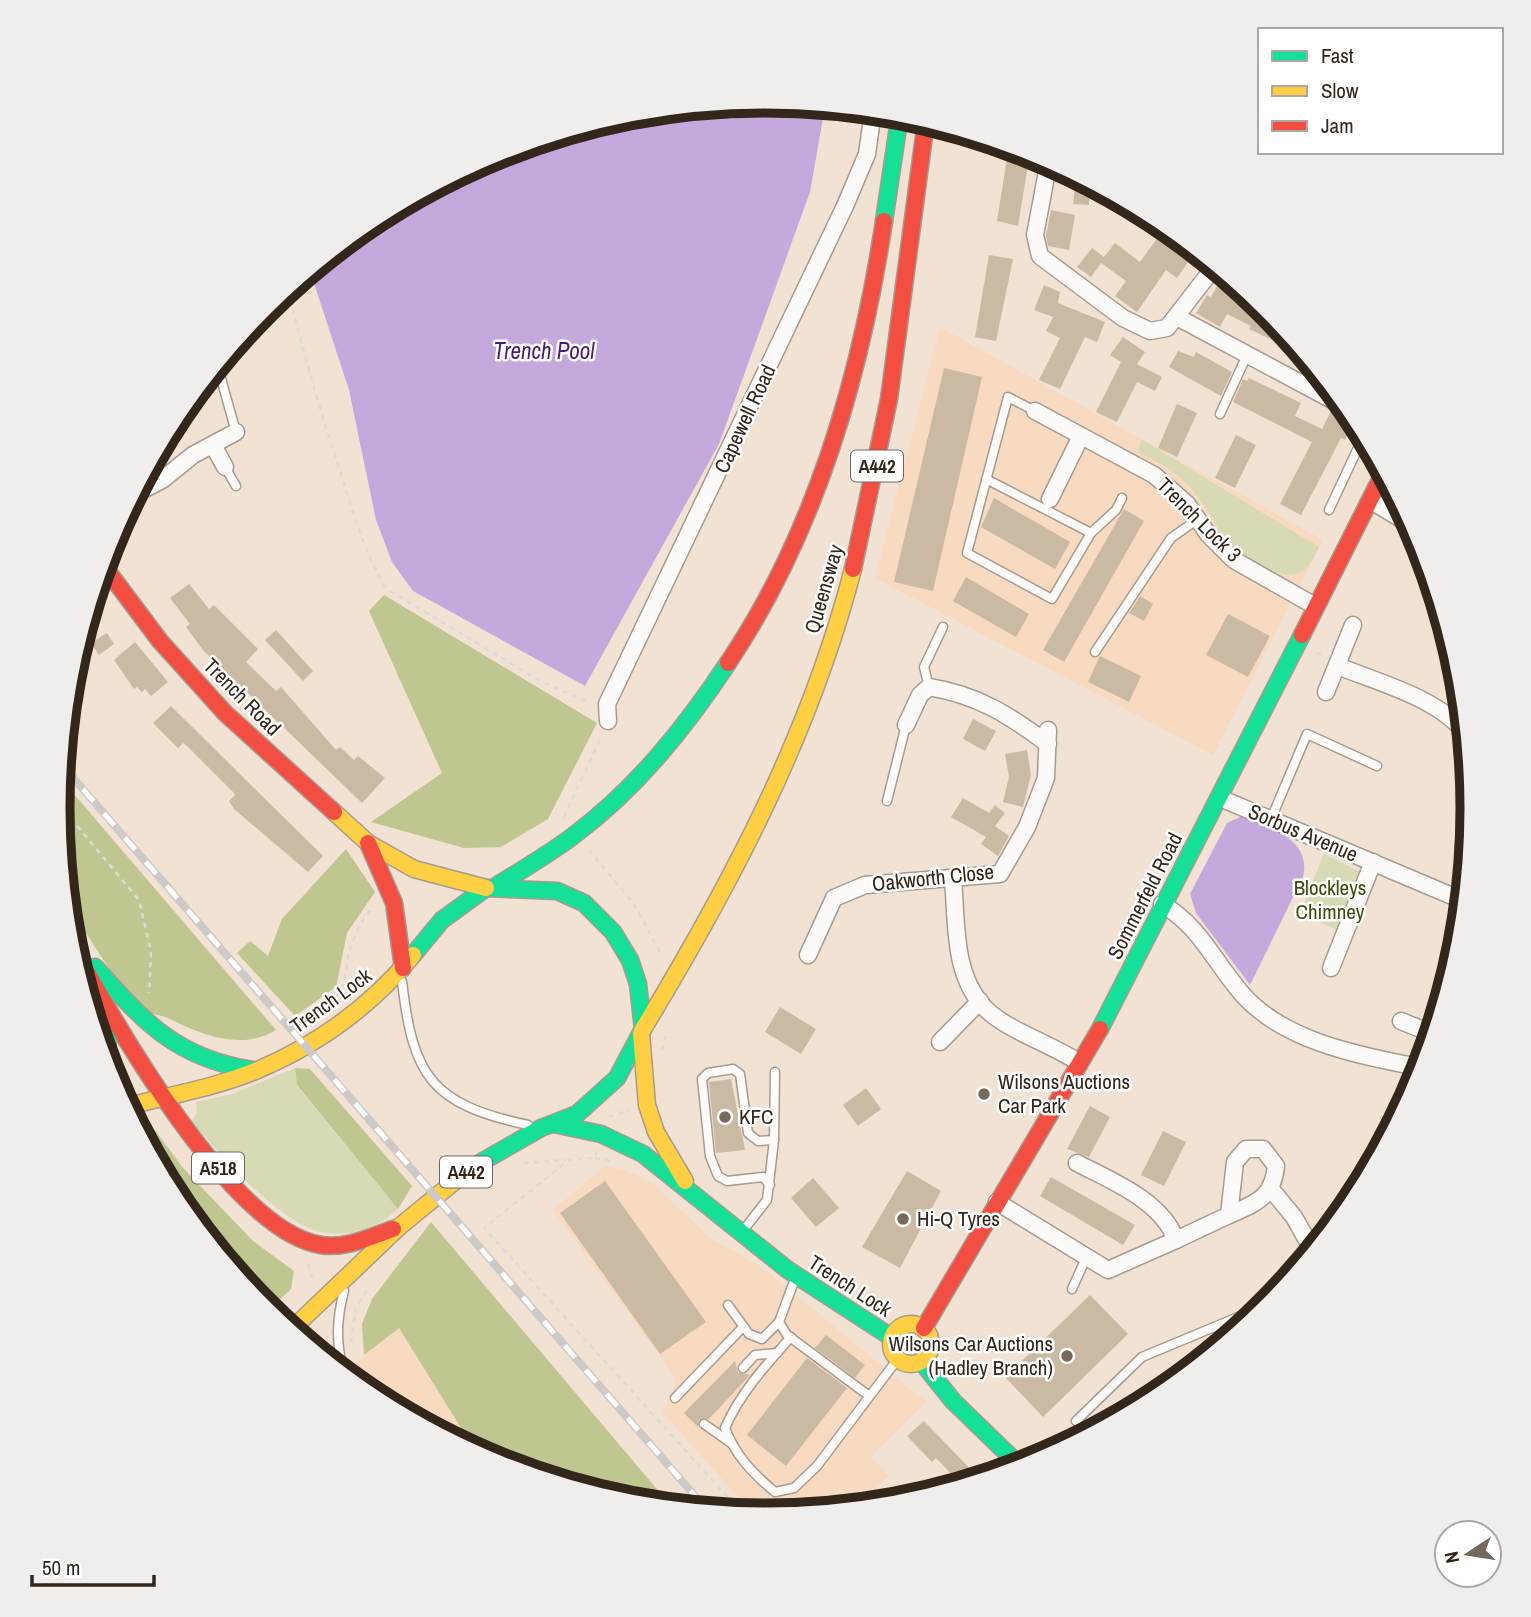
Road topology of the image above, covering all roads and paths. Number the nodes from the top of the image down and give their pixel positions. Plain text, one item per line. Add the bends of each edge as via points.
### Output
1 (872, 121) edge
2 (898, 126) edge
3 (924, 132) edge
4 (1047, 173) edge
5 (1209, 274) edge
6 (291, 301) edge
7 (1177, 317) junction
8 (1247, 355) junction
9 (221, 377) edge
10 (1325, 397) edge
11 (1035, 411) joint
12 (1220, 414) dead end
13 (236, 432) joint
14 (1081, 436) junction
15 (213, 445) junction
16 (1359, 446) edge
17 (225, 467) joint
18 (986, 479) junction
19 (1379, 482) edge
20 (151, 484) edge
21 (236, 486) dead end
22 (1122, 498) dead end
23 (1050, 499) dead end
24 (1370, 500) junction
25 (1329, 510) dead end
26 (1396, 515) edge
27 (1198, 519) junction
28 (1091, 533) junction
29 (111, 575) edge
30 (1315, 606) junction
31 (1353, 625) dead end
32 (943, 627) dead end
33 (1095, 652) dead end
34 (1338, 666) junction
35 (929, 687) junction
36 (1326, 692) dead end
37 (584, 703) dead end
38 (608, 721) joint
39 (1455, 721) edge
40 (906, 725) joint
41 (1377, 766) dead end
42 (1220, 797) junction
43 (887, 801) dead end
44 (563, 814) dead end
45 (70, 818) edge
46 (1271, 819) junction
47 (368, 843) junction
48 (1373, 862) junction
49 (953, 879) junction
50 (491, 887) junction
51 (1455, 897) edge
52 (1162, 904) junction
53 (808, 955) dead end
54 (86, 958) edge
55 (1331, 968) dead end
56 (402, 970) junction
57 (93, 985) edge
58 (152, 1001) dead end
59 (980, 1001) junction
60 (108, 1015) junction
61 (1401, 1021) dead end
62 (642, 1031) junction
63 (1424, 1031) edge
64 (108, 1034) edge
65 (940, 1042) dead end
66 (1078, 1062) junction
67 (1412, 1065) edge
68 (258, 1070) junction
69 (775, 1072) dead end
70 (160, 1095) junction
71 (136, 1103) edge
72 (548, 1126) junction
73 (774, 1140) junction
74 (595, 1158) dead end
75 (569, 1160) dead end
76 (617, 1162) dead end
77 (524, 1163) dead end
78 (1077, 1163) dead end
79 (769, 1185) junction
80 (690, 1189) junction
81 (1271, 1189) junction
82 (997, 1202) junction
83 (500, 1213) dead end
84 (1229, 1215) junction
85 (399, 1227) junction
86 (742, 1232) junction
87 (1176, 1240) junction
88 (1308, 1243) edge
89 (1086, 1258) junction
90 (796, 1276) junction
91 (348, 1278) junction
92 (374, 1280) dead end
93 (1072, 1289) dead end
94 (728, 1305) dead end
95 (779, 1322) junction
96 (299, 1323) edge
97 (1229, 1326) edge
98 (743, 1327) junction
99 (923, 1328) junction
100 (791, 1337) junction
101 (891, 1337) junction
102 (336, 1345) junction
103 (326, 1347) edge
104 (778, 1353) junction
105 (340, 1358) edge
106 (897, 1360) junction
107 (921, 1361) junction
108 (743, 1368) dead end
109 (868, 1395) junction
110 (676, 1398) dead end
111 (1076, 1421) dead end
112 (704, 1424) dead end
113 (730, 1443) junction
114 (1012, 1458) edge
115 (733, 1503) edge

1 - 38 street, Capewell Road via 867,154 845,206 607,704
2 - 50 main road, Queensway / A442 via 863,335 838,429 794,543 747,633 702,702 655,759 576,834
3 - 62 main road, Queensway / A442 via 879,457 852,573 822,671 771,797 723,895
4 - 7 street via 1035,235 1040,256 1123,318 1150,331 1167,328
5 - 7 street
6 - 37 path via 324,428 362,538 387,589
7 - 8 street
8 - 10 street
8 - 12 lane
9 - 13 lane
11 - 14 street, Trench Lock 3
11 - 18 lane via 1008,397
13 - 15 street
14 - 23 street
14 - 27 street, Trench Lock 3 via 1154,475
15 - 17 street
15 - 20 street
16 - 25 lane
17 - 21 lane
18 - 28 lane
18 - 28 lane via 967,552 1052,599
19 - 24 main road, Sommerfeld Road
22 - 28 lane
24 - 26 street
24 - 30 main road, Sommerfeld Road
27 - 30 street, Trench Lock 3 via 1234,559
27 - 33 lane via 1171,538
29 - 47 main road, Trench Road via 216,704
30 - 42 main road, Sommerfeld Road
31 - 34 street
32 - 35 lane via 924,667
34 - 36 street
34 - 39 street via 1417,698
35 - 40 street via 919,695
35 - 49 street, Oakworth Close via 961,692 1048,737 1046,778 1027,827 1000,874
38 - 44 path
40 - 43 lane
41 - 46 lane via 1307,734
42 - 46 street, Sorbus Avenue
42 - 52 main road, Sommerfeld Road
45 - 58 path via 139,900 151,952 148,988
46 - 48 street, Sorbus Avenue
47 - 50 main road via 414,869
47 - 56 main road via 393,890 400,916
48 - 51 street, Sorbus Avenue
48 - 55 street
49 - 53 street, Oakworth Close via 865,885 834,898
49 - 59 street via 957,952
50 - 56 main road, Trench Lock / A442 via 442,920
50 - 62 main road via 557,891 584,903 613,932 630,960 638,984
52 - 66 main road, Sommerfeld Road via 1110,1012
52 - 67 street via 1183,917 1242,994 1265,1014 1291,1030 1350,1052
54 - 68 main road, A518 via 153,1032 216,1064
56 - 68 main road, Trench Lock / A442 via 350,1018 292,1055
56 - 72 lane, Trench Lock via 414,1052 445,1096 498,1119
57 - 60 main road, A518
59 - 65 street
59 - 66 street via 1000,1018
60 - 64 main road, A518
60 - 70 main road, A518
61 - 63 street
62 - 72 main road, A442 via 617,1078 577,1114
62 - 80 main road via 647,1105 656,1132
66 - 82 main road, Sommerfeld Road
68 - 70 main road, A442
69 - 73 lane
70 - 71 main road, A442
70 - 85 main road, A518 via 224,1175 288,1231 312,1243 336,1246
72 - 80 main road, Trench Lock via 614,1139
72 - 85 main road, A442 via 489,1154
73 - 79 lane
73 - 79 lane via 758,1141 748,1133 740,1074 733,1069 708,1073 702,1079 710,1156 718,1176 727,1181 763,1177
74 - 76 path
75 - 77 path
78 - 87 street via 1161,1214
79 - 86 lane via 767,1200
80 - 86 main road, Trench Lock
81 - 84 street via 1259,1202
81 - 84 street via 1276,1166 1263,1149 1246,1149 1235,1162
81 - 88 street
82 - 89 street
82 - 99 main road, Sommerfeld Road
83 - 115 path via 484,1228
84 - 87 street
85 - 91 main road, A442
86 - 90 main road, Trench Lock
87 - 89 street via 1108,1270
89 - 93 lane
90 - 95 lane
90 - 101 main road, Trench Lock
91 - 96 main road, A442
91 - 102 lane
92 - 102 path via 356,1307 353,1342
94 - 98 lane
95 - 98 lane via 762,1339
95 - 100 lane
97 - 111 lane via 1142,1357
98 - 110 lane
99 - 101 main road via 905,1324
99 - 107 main road via 931,1345
100 - 104 lane
100 - 109 lane
101 - 106 main road
102 - 103 path
102 - 105 lane
104 - 108 lane via 755,1355
104 - 113 lane via 732,1412 725,1428
106 - 107 main road
106 - 109 lane
107 - 114 main road via 953,1401
109 - 113 lane via 817,1465 794,1488 775,1492
112 - 113 lane

